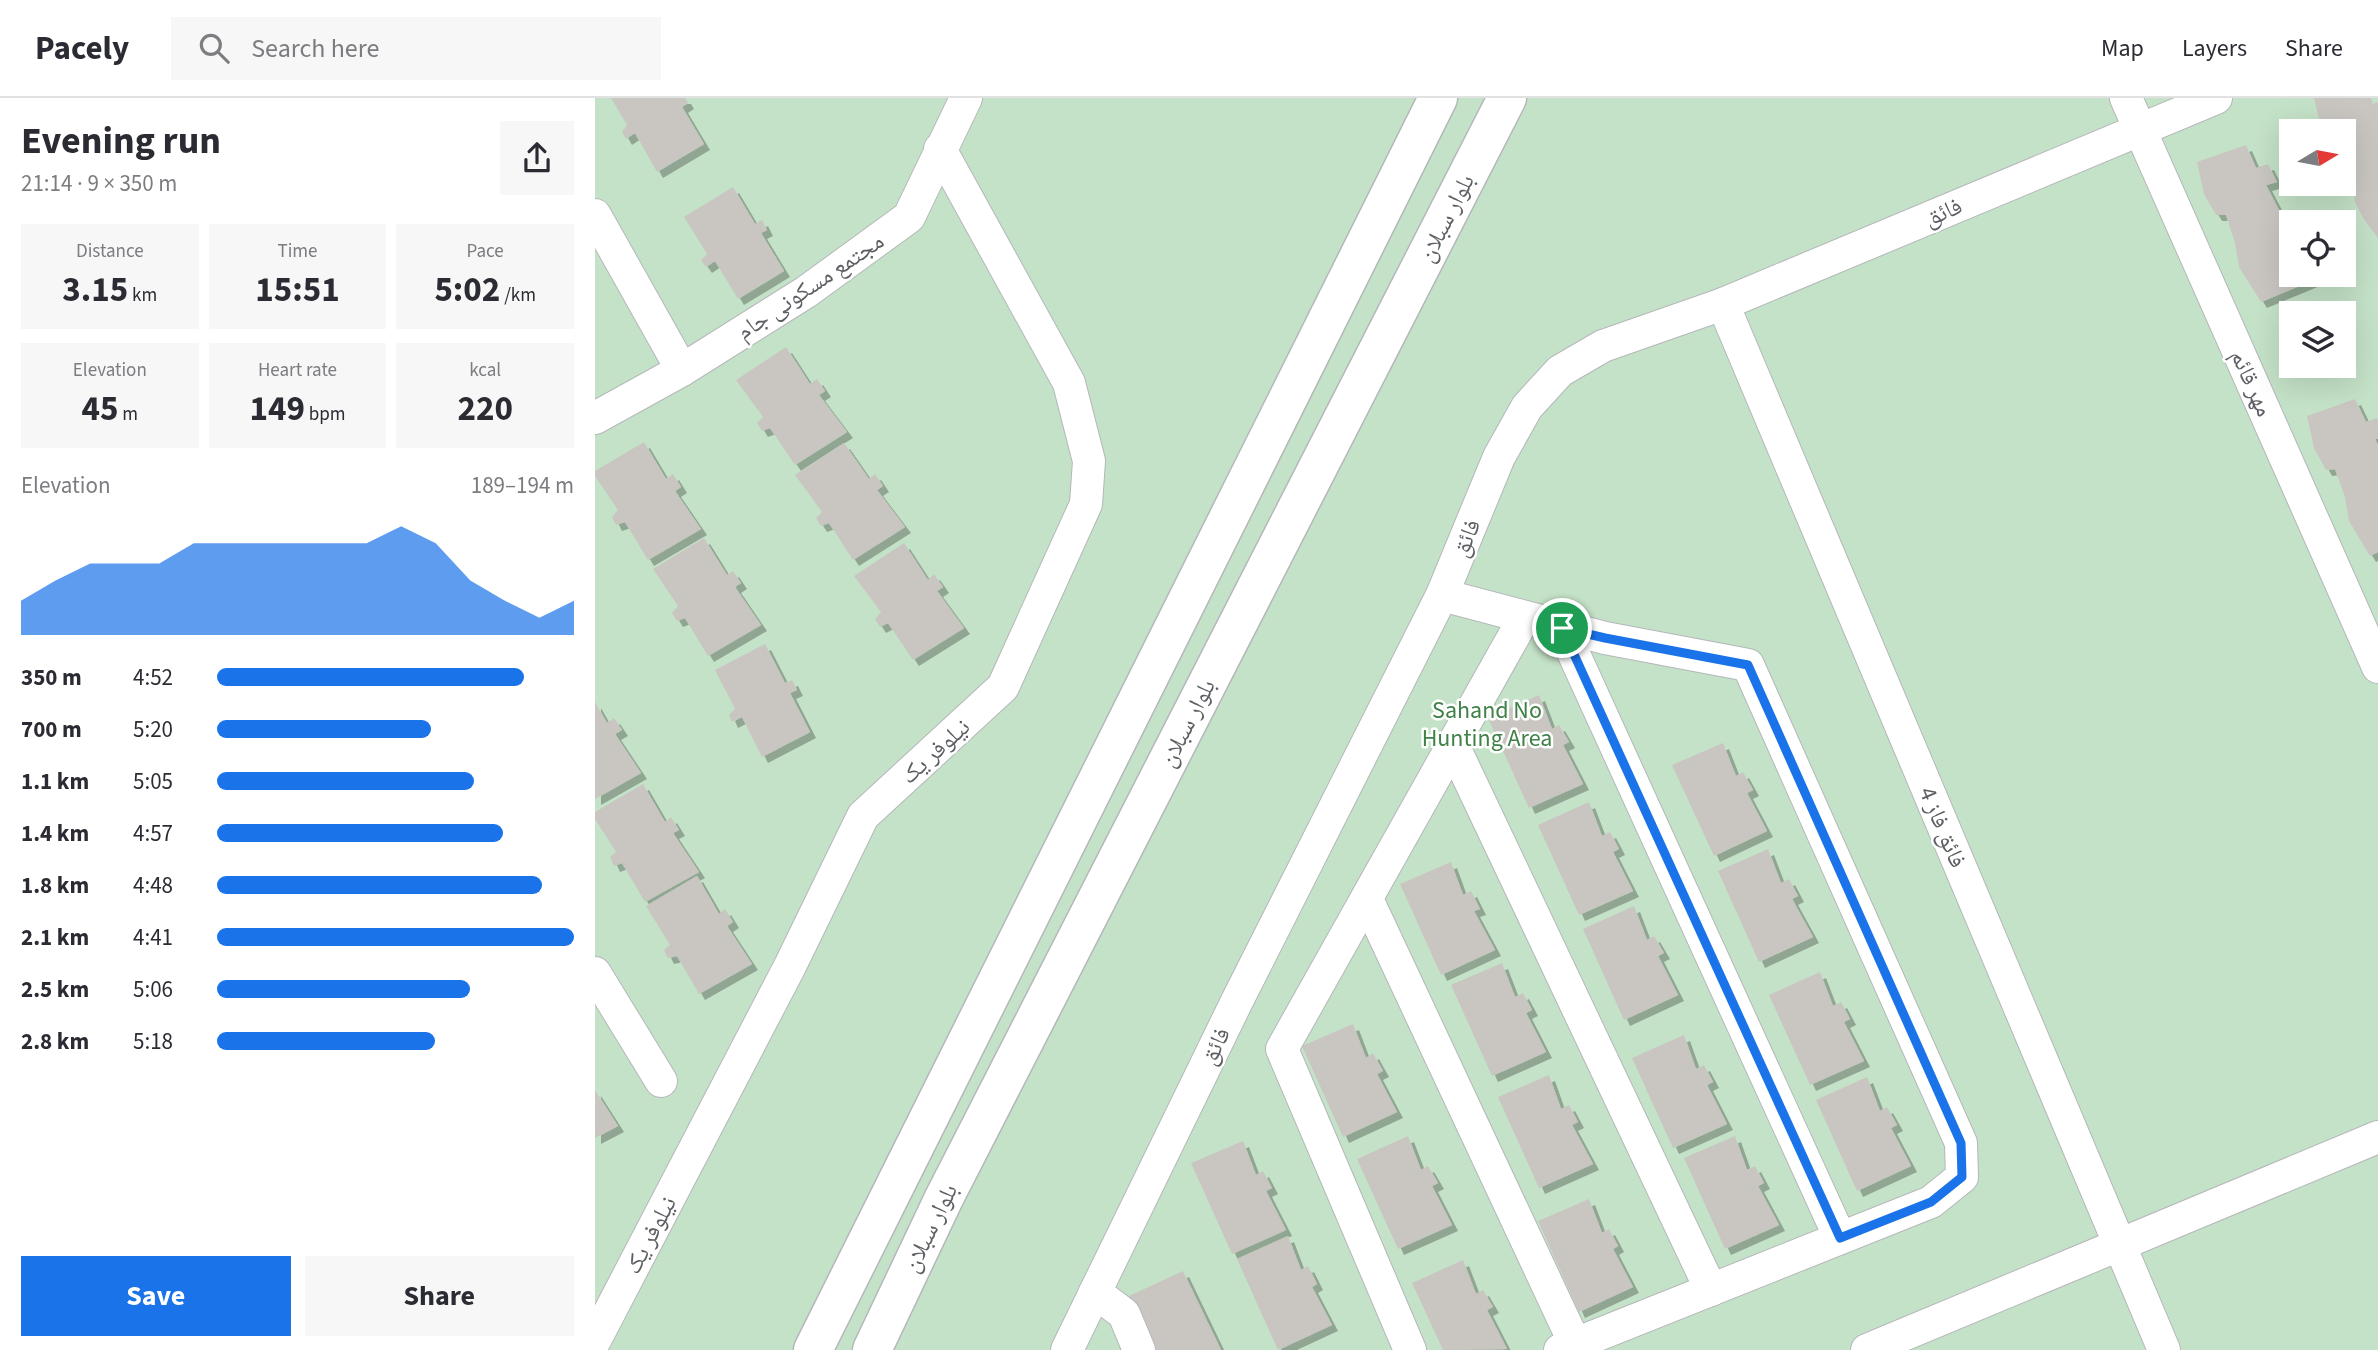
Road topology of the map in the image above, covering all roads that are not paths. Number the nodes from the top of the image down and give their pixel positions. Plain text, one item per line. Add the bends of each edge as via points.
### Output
1 (966, 98) edge
2 (1438, 98) edge
3 (1507, 98) edge
4 (2126, 98) edge
5 (2216, 98) edge
6 (2139, 131) junction
7 (940, 149) junction
8 (595, 215) edge
9 (1723, 304) junction
10 (682, 370) junction
11 (595, 418) edge
12 (1442, 595) junction
13 (1524, 618) junction
14 (1562, 628) junction
15 (2378, 667) edge
16 (1453, 745) junction
17 (1367, 899) junction
18 (595, 973) edge
19 (661, 1082) dead end
20 (2378, 1138) edge
21 (1840, 1238) junction
22 (2120, 1246) junction
23 (1711, 1290) junction
24 (1095, 1292) junction
25 (595, 1340) edge
26 (1567, 1347) edge
27 (1883, 1347) edge
28 (813, 1350) edge
29 (872, 1350) edge
30 (1067, 1350) edge
31 (1139, 1350) edge
32 (1410, 1350) edge
33 (2164, 1350) edge

1 - 7 street, مجتمع مسکونی جام
2 - 28 street, بلوار سبلان
3 - 29 street, بلوار سبلان via 944,1198
4 - 6 street, مهر قائم
5 - 6 street, فائق
6 - 9 street, فائق
6 - 15 street, مهر قائم
7 - 10 street, مجتمع مسکونی جام via 909,217 806,292
7 - 25 street, نیلوفر یک via 1069,383 1089,461 1086,504 1003,687 863,816
8 - 10 street
9 - 12 street, فائق via 1602,345 1560,371 1527,407 1499,457
9 - 22 street, فائق فاز 4
10 - 11 street, مجتمع مسکونی جام
12 - 13 street
12 - 24 street, فائق
13 - 14 street
13 - 16 street
14 - 21 street
14 - 21 street via 1748,665 1961,1143 1962,1177 1931,1202
16 - 17 street
16 - 23 street
17 - 26 street
17 - 32 street via 1282,1049
18 - 19 street
20 - 22 street
21 - 23 street
22 - 27 street
22 - 33 street, فائق فاز 4
23 - 26 street
24 - 30 street, فائق
24 - 31 street via 1124,1314

